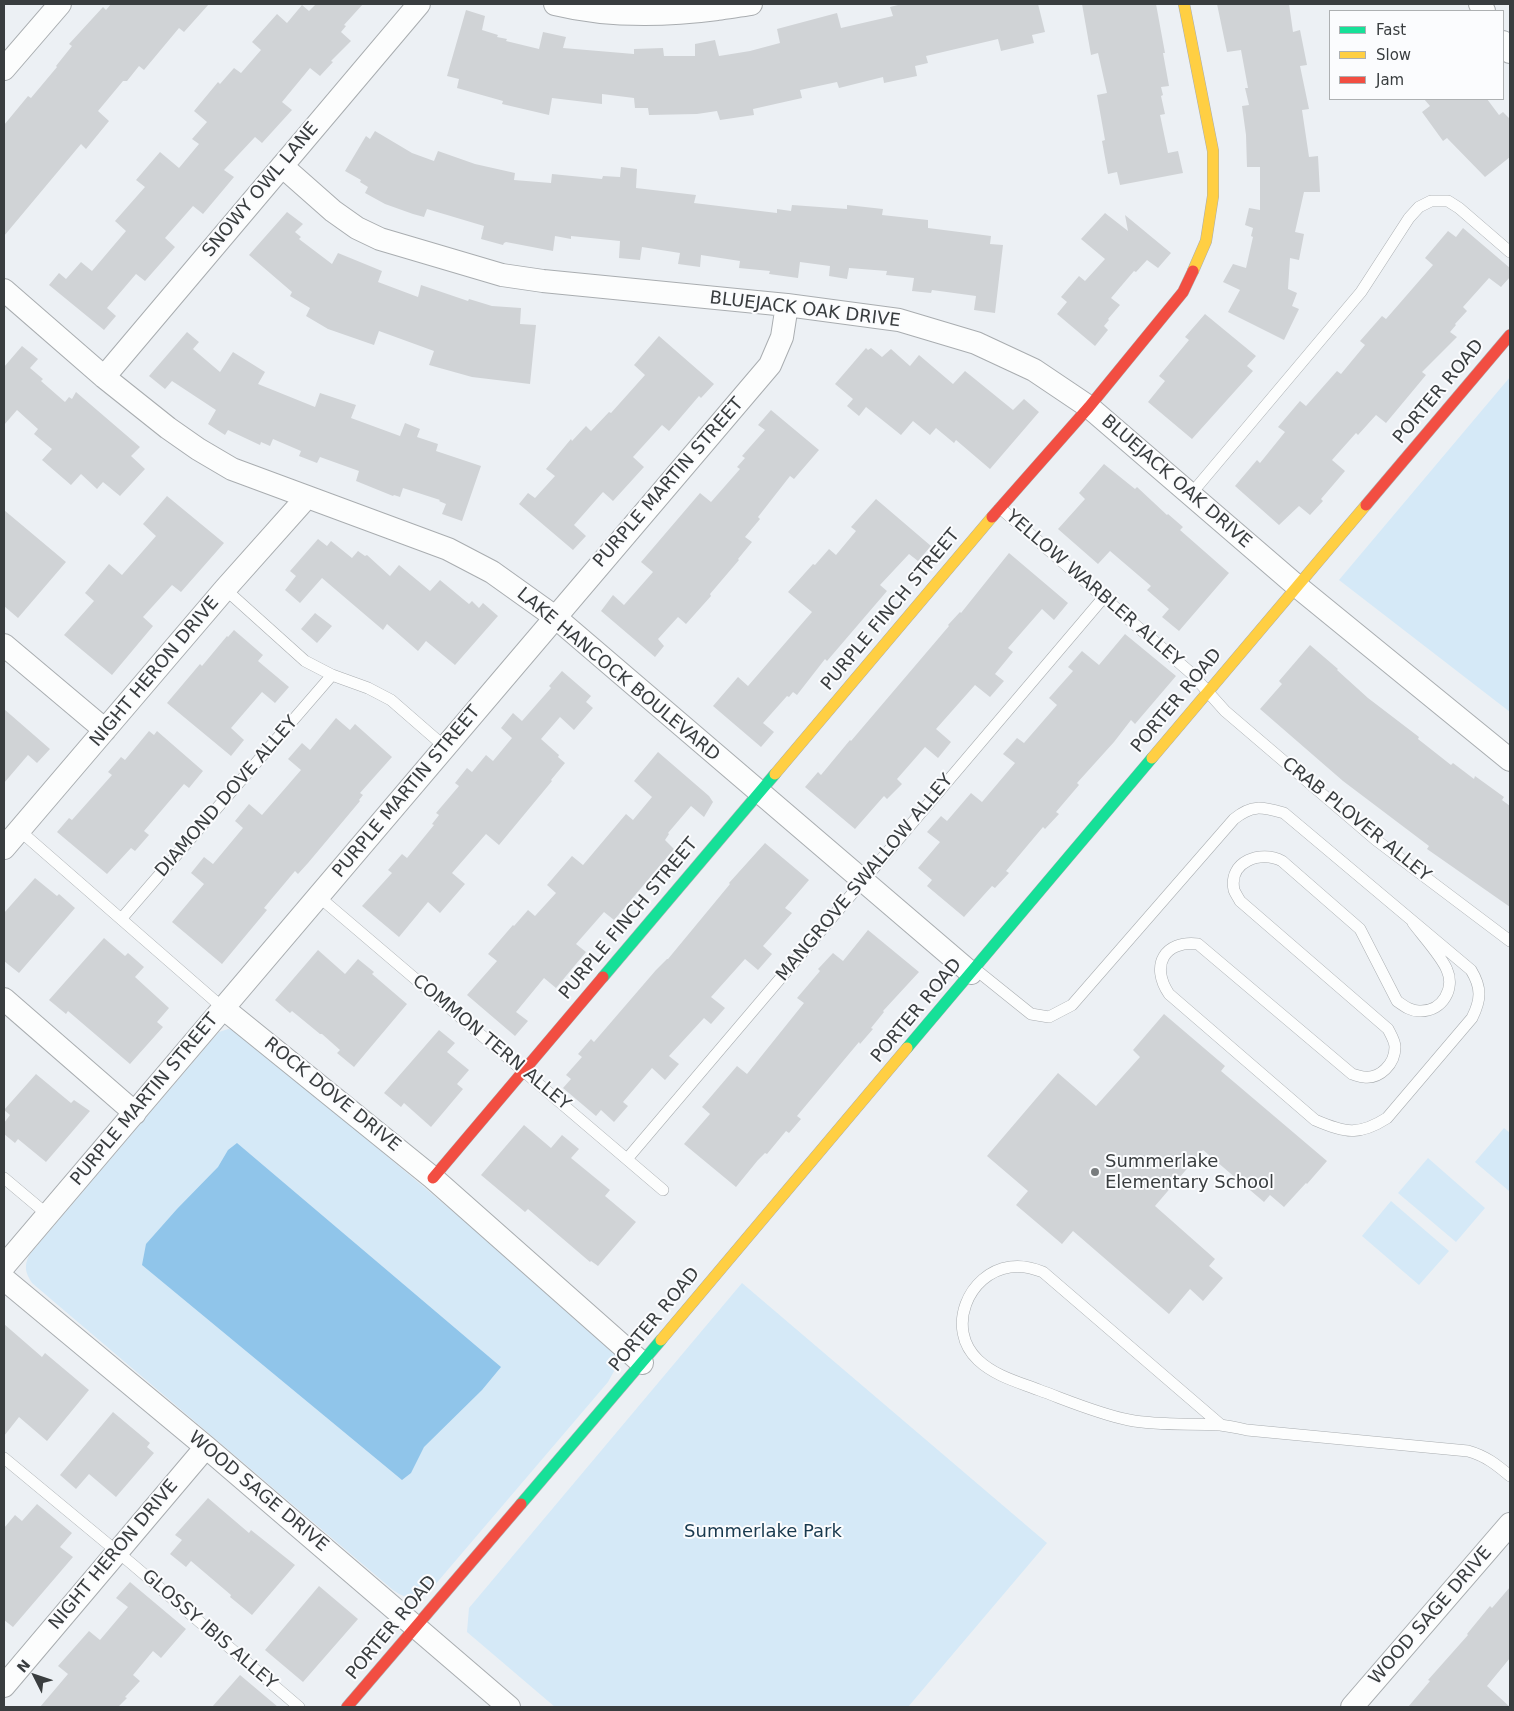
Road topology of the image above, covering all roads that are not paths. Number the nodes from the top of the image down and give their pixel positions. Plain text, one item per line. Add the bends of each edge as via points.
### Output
1 (60, 4) edge
2 (419, 4) edge
3 (556, 4) edge
4 (751, 4) edge
5 (1184, 4) edge
6 (4, 69) edge
7 (282, 166) junction
8 (1510, 252) edge
9 (4, 290) edge
10 (787, 305) junction
11 (1510, 335) edge
12 (104, 377) junction
13 (1089, 407) junction
14 (1190, 494) junction
15 (307, 497) junction
16 (1000, 508) junction
17 (1298, 587) junction
18 (225, 589) junction
19 (1104, 597) junction
20 (554, 618) junction
21 (4, 646) edge
22 (332, 675) junction
23 (1207, 692) junction
24 (105, 730) junction
25 (446, 747) junction
26 (1510, 760) edge
27 (759, 793) junction
28 (19, 830) junction
29 (4, 848) edge
30 (864, 880) junction
31 (318, 896) junction
32 (122, 918) junction
33 (1413, 923) junction
34 (1510, 941) edge
35 (973, 971) junction
36 (4, 998) edge
37 (224, 1008) junction
38 (523, 1071) junction
39 (135, 1113) junction
40 (627, 1159) junction
41 (4, 1178) edge
42 (433, 1178) junction
43 (663, 1190) dead end
44 (48, 1215) junction
45 (4, 1266) edge
46 (4, 1279) edge
47 (642, 1363) junction
48 (1221, 1425) junction
49 (206, 1447) junction
50 (4, 1458) edge
51 (1510, 1476) edge
52 (1510, 1524) edge
53 (117, 1551) junction
54 (416, 1626) junction
55 (4, 1686) edge
56 (299, 1707) edge
57 (347, 1707) edge
58 (509, 1707) edge
59 (1352, 1707) edge

1 - 6 street
2 - 7 street, SNOWY OWL LANE
3 - 4 street via 602,12 645,13
5 - 13 street, PURPLE FINCH STREET via 1213,151 1214,196 1206,241 1183,292
7 - 10 street, BLUEJACK OAK DRIVE via 357,228 380,239 502,276
7 - 12 street, SNOWY OWL LANE
8 - 14 lane via 1448,201 1431,201 1419,207 1362,292
9 - 12 street, LAKE HANCOCK BOULEVARD
10 - 13 street, BLUEJACK OAK DRIVE via 898,320 976,343 1034,370
10 - 20 street, PURPLE MARTIN STREET via 782,337 770,365
11 - 17 street, PORTER ROAD
12 - 15 street, LAKE HANCOCK BOULEVARD via 168,428 232,469
13 - 14 street, BLUEJACK OAK DRIVE
13 - 16 street, PURPLE FINCH STREET
14 - 17 street, BLUEJACK OAK DRIVE
15 - 18 street, NIGHT HERON DRIVE
15 - 20 street, LAKE HANCOCK BOULEVARD via 448,549 492,572
16 - 19 lane, YELLOW WARBLER ALLEY
16 - 27 street, PURPLE FINCH STREET
17 - 23 street, PORTER ROAD
17 - 26 street, BLUEJACK OAK DRIVE
18 - 22 lane via 305,661
18 - 24 street, NIGHT HERON DRIVE
19 - 23 lane, YELLOW WARBLER ALLEY via 1191,673
19 - 30 lane, MANGROVE SWALLOW ALLEY
20 - 25 street, PURPLE MARTIN STREET
20 - 27 street, LAKE HANCOCK BOULEVARD
21 - 24 street
22 - 25 lane via 391,700
22 - 32 lane, DIAMOND DOVE ALLEY
23 - 34 lane, CRAB PLOVER ALLEY via 1376,840
23 - 35 street, PORTER ROAD
24 - 28 street, NIGHT HERON DRIVE
25 - 31 street, PURPLE MARTIN STREET
27 - 30 street, LAKE HANCOCK BOULEVARD
27 - 38 street, PURPLE FINCH STREET
28 - 29 street, NIGHT HERON DRIVE
28 - 32 lane, ROCK DOVE DRIVE
30 - 35 street, LAKE HANCOCK BOULEVARD
30 - 40 lane, MANGROVE SWALLOW ALLEY
31 - 37 street, PURPLE MARTIN STREET
31 - 38 lane, COMMON TERN ALLEY
32 - 37 lane, ROCK DOVE DRIVE
33 - 33 lane via 1447,969 1450,979 1444,1000 1435,1008 1422,1012 1407,1008 1398,1001 1360,929 1282,861 1274,857 1254,857 1244,862 1235,879 1234,890 1240,901 1388,1029 1395,1047 1393,1058 1388,1068 1376,1076 1352,1074 1198,944 1186,942 1166,952 1161,961 1162,984 1169,994 1315,1120 1335,1129 1363,1130 1387,1118 1478,1007 1478,982 1471,970
33 - 35 lane via 1284,813 1264,807 1245,810 1234,818 1072,1005 1049,1017 1031,1014
35 - 47 street, PORTER ROAD
36 - 39 street
37 - 39 street, PURPLE MARTIN STREET
37 - 42 street, ROCK DOVE DRIVE
38 - 40 lane, COMMON TERN ALLEY
38 - 42 street, PURPLE FINCH STREET
39 - 44 street, PURPLE MARTIN STREET
40 - 43 lane, COMMON TERN ALLEY
41 - 44 lane
42 - 47 street, ROCK DOVE DRIVE
44 - 45 street, PURPLE MARTIN STREET
46 - 49 street, WOOD SAGE DRIVE
47 - 54 street, PORTER ROAD
48 - 48 lane via 1044,1272 1018,1266 1001,1269 982,1281 968,1297 962,1325 966,1341 979,1360 1002,1376 1129,1420
48 - 51 lane via 1468,1451 1480,1454
49 - 53 street, NIGHT HERON DRIVE
49 - 54 street, WOOD SAGE DRIVE
50 - 53 lane, GLOSSY IBIS ALLEY
52 - 59 street, WOOD SAGE DRIVE
53 - 55 street, NIGHT HERON DRIVE
53 - 56 lane, GLOSSY IBIS ALLEY
54 - 57 street, PORTER ROAD
54 - 58 street, WOOD SAGE DRIVE

